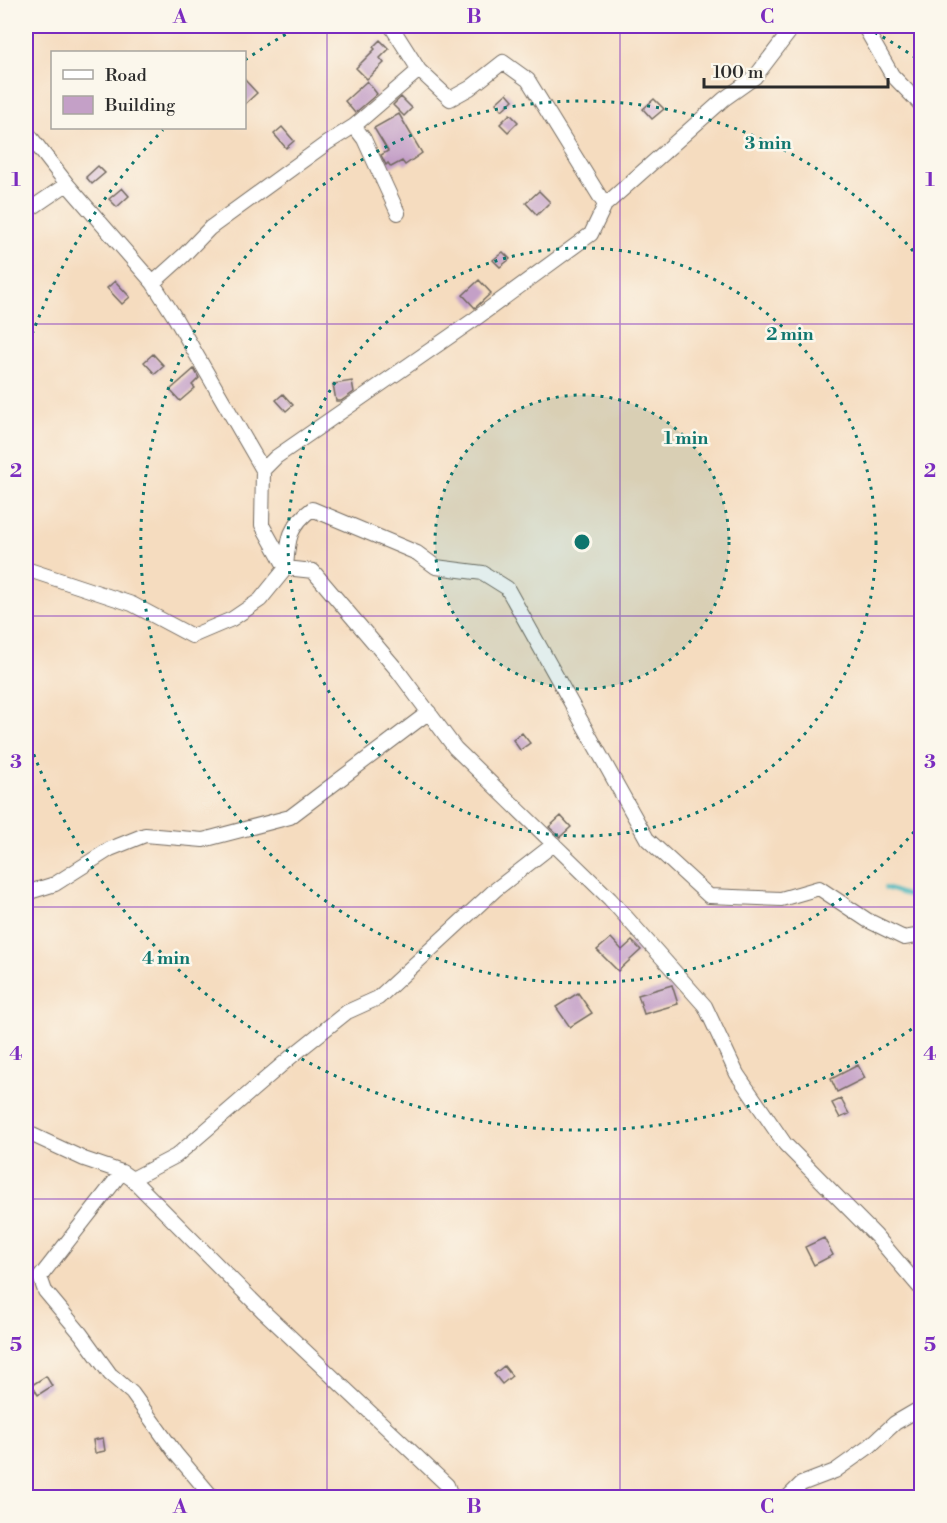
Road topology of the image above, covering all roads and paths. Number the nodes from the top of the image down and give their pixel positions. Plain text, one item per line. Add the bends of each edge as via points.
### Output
1 (391, 26) edge
2 (794, 26) edge
3 (864, 26) edge
4 (419, 70) junction
5 (921, 106) edge
6 (354, 126) junction
7 (26, 131) edge
8 (67, 184) junction
9 (605, 205) junction
10 (26, 212) edge
11 (398, 213) dead end
12 (153, 283) junction
13 (263, 470) junction
14 (286, 568) junction
15 (26, 569) edge
16 (429, 712) junction
17 (554, 844) junction
18 (26, 892) edge
19 (921, 935) edge
20 (26, 1132) edge
21 (127, 1175) junction
22 (921, 1290) edge
23 (921, 1408) edge
24 (213, 1497) edge
25 (452, 1497) edge
26 (787, 1497) edge

1 - 4 street
2 - 9 street via 755,77 724,99
3 - 5 street via 892,75
4 - 6 street
4 - 9 street via 450,99 503,62 528,80
6 - 11 street via 364,139
6 - 12 street via 210,228
7 - 8 street
8 - 10 street
8 - 12 street
9 - 13 street via 591,234
12 - 13 street
13 - 14 street via 262,525
14 - 15 street via 260,600 232,619 192,636 132,604
14 - 16 street via 313,571
14 - 19 street via 289,536 301,517 312,509 417,553 436,567 483,573 507,588 648,839 709,896 781,899 819,888 867,920 904,938
16 - 17 street via 455,748
16 - 18 street via 290,817 203,840 145,835 110,849 55,884
17 - 21 street via 495,890 378,998 347,1012 176,1156
17 - 22 street via 610,899 705,1006 737,1074 785,1144 876,1236
20 - 21 street
21 - 24 street via 40,1277 45,1292 110,1374 132,1393 176,1455
21 - 25 street via 264,1312 447,1485
23 - 26 street via 835,1471 801,1484

